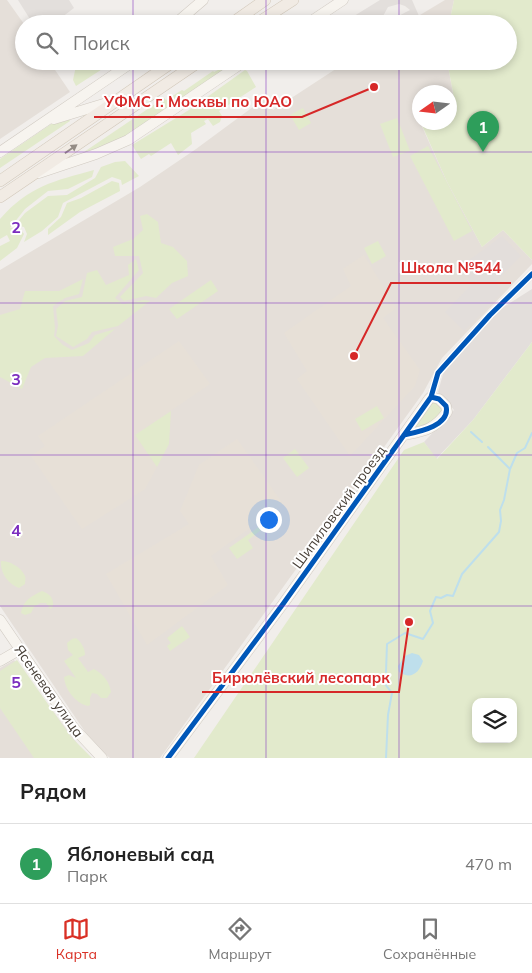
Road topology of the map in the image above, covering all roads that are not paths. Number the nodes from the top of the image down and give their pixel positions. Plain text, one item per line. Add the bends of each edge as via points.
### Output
1 (202, 0) edge
2 (265, 0) edge
3 (293, 0) edge
4 (343, 0) edge
5 (185, 15) edge
6 (244, 15) edge
7 (271, 15) edge
8 (320, 15) edge
9 (120, 70) edge
10 (162, 70) edge
11 (187, 70) edge
12 (233, 70) edge
13 (230, 72) joint
14 (118, 100) junction
15 (47, 121) junction
16 (0, 152) edge
17 (31, 176) junction
18 (0, 180) edge
19 (0, 198) edge
20 (532, 274) edge
21 (431, 397) junction
22 (404, 435) junction
23 (0, 620) edge
24 (19, 650) junction
25 (0, 661) edge
26 (102, 758) edge
27 (168, 758) edge

1 - 5 main road
2 - 6 main road
3 - 7 main road
4 - 8 main road
9 - 15 main road
10 - 14 main road
17 -> 11 main road
12 - 13 main road
13 - 17 main road via 128,140
14 - 15 main road
14 - 18 main road
15 - 16 main road
17 - 19 main road
20 - 21 street, Шипиловский проезд via 438,374
21 - 22 main road, Шипиловский проезд
21 - 22 main road via 446,406 447,412 440,422 431,428
22 - 27 main road, Шипиловский проезд
23 - 24 main road, Ясеневая улица
24 - 25 main road
24 - 26 main road, Ясеневая улица via 73,727

